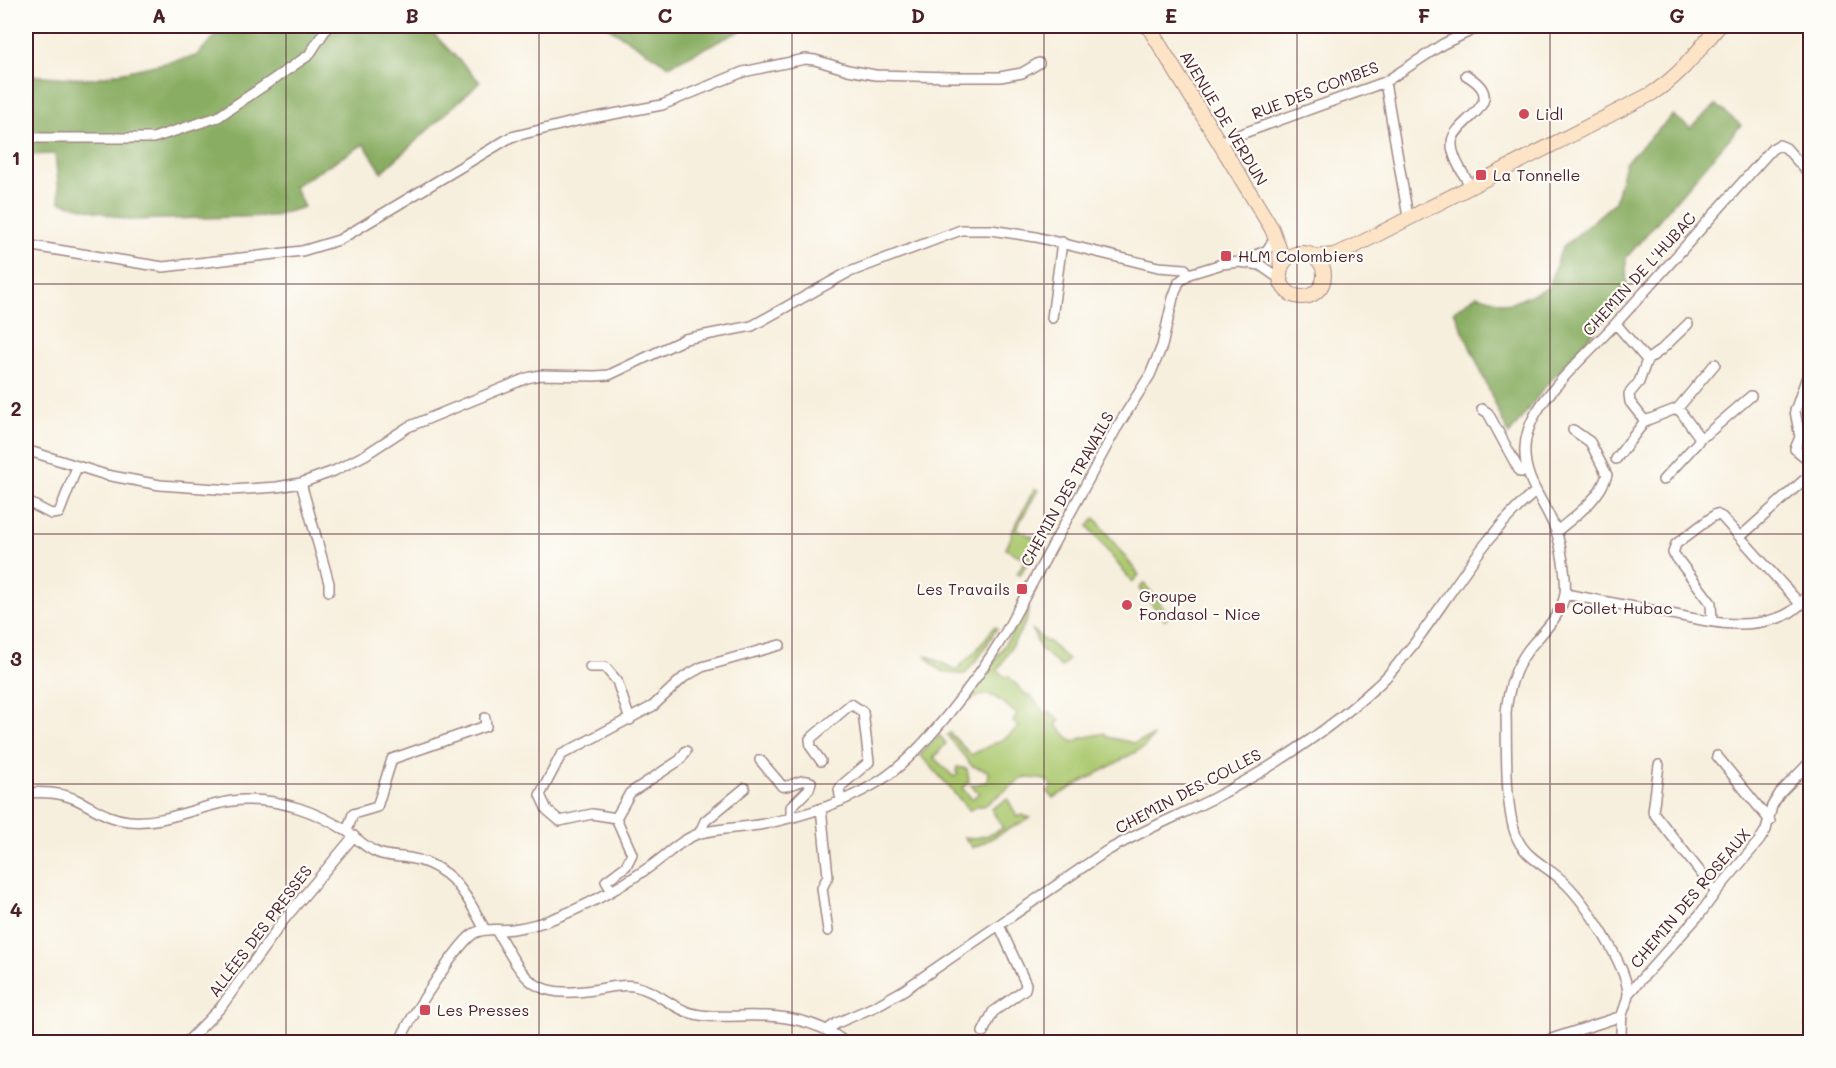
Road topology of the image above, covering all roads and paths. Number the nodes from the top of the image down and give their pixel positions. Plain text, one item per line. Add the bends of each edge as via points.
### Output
1 (328, 26) edge
2 (1148, 26) edge
3 (1481, 26) edge
4 (1719, 26) edge
5 (1039, 63) dead end
6 (1466, 75) dead end
7 (1384, 82) junction
8 (26, 138) edge
9 (1219, 142) junction
10 (1810, 175) edge
11 (1470, 186) junction
12 (1408, 218) junction
13 (1274, 233) junction
14 (1062, 242) junction
15 (26, 245) edge
16 (1353, 247) junction
17 (1300, 253) junction
18 (1315, 257) junction
19 (1240, 262) junction
20 (1260, 265) junction
21 (1158, 267) junction
22 (1282, 267) junction
23 (1189, 274) junction
24 (1324, 275) junction
25 (1179, 282) junction
26 (1052, 318) dead end
27 (1616, 324) junction
28 (1688, 324) dead end
29 (1647, 360) junction
30 (1715, 364) dead end
31 (1810, 368) edge
32 (1751, 396) dead end
33 (1678, 408) junction
34 (1482, 410) dead end
35 (1645, 421) junction
36 (1574, 430) dead end
37 (1700, 438) junction
38 (26, 450) edge
39 (1616, 459) dead end
40 (1810, 461) edge
41 (77, 467) junction
42 (1527, 472) junction
43 (1663, 480) dead end
44 (1804, 480) dead end
45 (301, 483) junction
46 (1535, 492) junction
47 (26, 501) edge
48 (1556, 532) junction
49 (1740, 537) junction
50 (1810, 590) edge
51 (329, 591) dead end
52 (1565, 594) junction
53 (1801, 605) junction
54 (1712, 622) junction
55 (780, 645) dead end
56 (590, 668) dead end
57 (485, 718) dead end
58 (630, 720) junction
59 (686, 751) dead end
60 (1717, 756) dead end
61 (760, 760) dead end
62 (821, 761) dead end
63 (1810, 762) edge
64 (1659, 765) dead end
65 (745, 788) dead end
66 (26, 793) edge
67 (841, 801) junction
68 (821, 808) junction
69 (790, 817) junction
70 (616, 818) junction
71 (1770, 821) junction
72 (350, 834) junction
73 (699, 834) junction
74 (611, 890) junction
75 (1716, 892) junction
76 (999, 925) junction
77 (485, 930) junction
78 (496, 930) junction
79 (828, 931) dead end
80 (1628, 994) junction
81 (1622, 1016) junction
82 (827, 1030) junction
83 (982, 1032) dead end
84 (840, 1041) edge
85 (187, 1042) edge
86 (400, 1042) edge
87 (1542, 1042) edge
88 (1621, 1042) edge

1 - 8 street via 309,55 218,117 153,138
2 - 9 main road, AVENUE DE VERDUN
3 - 7 street, RUE DES COMBES via 1443,44
4 - 11 main road via 1670,82
5 - 15 street via 1022,73 1000,77 875,75 804,59 743,72 662,105 512,137 339,240 302,251 163,267
6 - 11 street via 1479,85 1483,95 1480,108 1452,141
7 - 9 street, RUE DES COMBES
7 - 12 street
9 - 13 main road, AVENUE DE VERDUN
10 - 27 street, CHEMIN DE L'HUBAC via 1786,148 1779,145 1772,149
11 - 12 main road
12 - 16 main road
13 - 17 main road, AVENUE DE VERDUN
13 - 19 street via 1267,250
13 - 22 main road, AVENUE DE VERDUN
14 - 21 street
14 - 26 street
14 - 45 street via 976,229 948,233 847,273 752,326 685,339 609,375 527,378 408,427 365,455
16 - 18 main road
16 - 24 main road
17 - 18 main road
17 - 22 main road via 1290,256
18 - 24 main road
19 - 20 street
19 - 23 street
20 - 22 street
20 - 22 street
21 - 23 street via 1185,269
21 - 25 street
22 - 24 main road via 1282,285 1295,296 1317,291
23 - 25 street
25 - 67 street, CHEMIN DES TRAVAILS via 1150,375 1116,429 992,656 909,756 879,782
27 - 29 street
27 - 42 street, CHEMIN DE L'HUBAC via 1551,391 1538,411 1525,444
28 - 29 street
29 - 35 street via 1639,382 1629,394 1630,402
30 - 33 street
31 - 40 street via 1795,411 1800,437 1795,449
32 - 37 street
33 - 35 street
33 - 37 street
34 - 42 street via 1488,413 1520,472
35 - 39 street
36 - 48 street via 1590,442 1607,475 1589,504
37 - 43 street
38 - 41 street
41 - 45 street via 160,485 231,490
41 - 47 street via 59,513 51,514
42 - 46 street
44 - 49 street
45 - 51 street
46 - 48 street
46 - 76 street, CHEMIN DES COLLES via 1483,545 1393,669 1333,723 1214,798 1125,840
48 - 52 street
49 - 53 street
49 - 54 street via 1716,514 1676,544 1673,553 1711,603
50 - 53 street
52 - 54 street
52 - 80 street via 1554,621 1518,666 1508,695 1511,822 1525,852 1567,884 1594,920 1616,957
53 - 54 street via 1772,620
55 - 58 street via 702,667
56 - 58 street via 606,667 617,681
57 - 72 street, ALLÉES DES PRESSES via 486,726 392,759 377,807 353,814
58 - 70 street via 561,755 540,795 547,810 560,820 592,814
59 - 70 street via 680,760 630,793
60 - 71 street
61 - 69 street via 782,786 811,782 791,807
62 - 67 street via 810,739 851,704 863,712 868,762 842,785
63 - 71 street, CHEMIN DES ROSEAUX via 1780,793 1772,806
64 - 75 street via 1653,812
65 - 73 street, CHEMIN DES TRAVAILS via 705,821
66 - 72 street via 63,794 103,815 133,822 253,800 312,813
67 - 68 street, CHEMIN DES TRAVAILS
68 - 69 street, CHEMIN DES TRAVAILS
68 - 79 street via 828,876 822,888
69 - 73 street, CHEMIN DES TRAVAILS
70 - 74 street via 632,854 626,866 606,881
71 - 75 street, CHEMIN DES ROSEAUX via 1759,841
72 - 77 street via 374,851 425,862 447,874
72 - 85 street, ALLÉES DES PRESSES via 221,1007
73 - 74 street, CHEMIN DES TRAVAILS
74 - 78 street, CHEMIN DES TRAVAILS via 552,920
75 - 80 street, CHEMIN DES ROSEAUX
76 - 82 street, CHEMIN DES COLLES via 904,990
76 - 83 street via 1026,984 1025,989 993,1012
77 - 78 street, CHEMIN DES TRAVAILS
77 - 86 street via 472,934 459,949
78 - 82 street via 526,978 546,990 567,993 633,986 662,996 688,1013 768,1015
80 - 81 street
81 - 87 street
81 - 88 street
82 - 84 street

